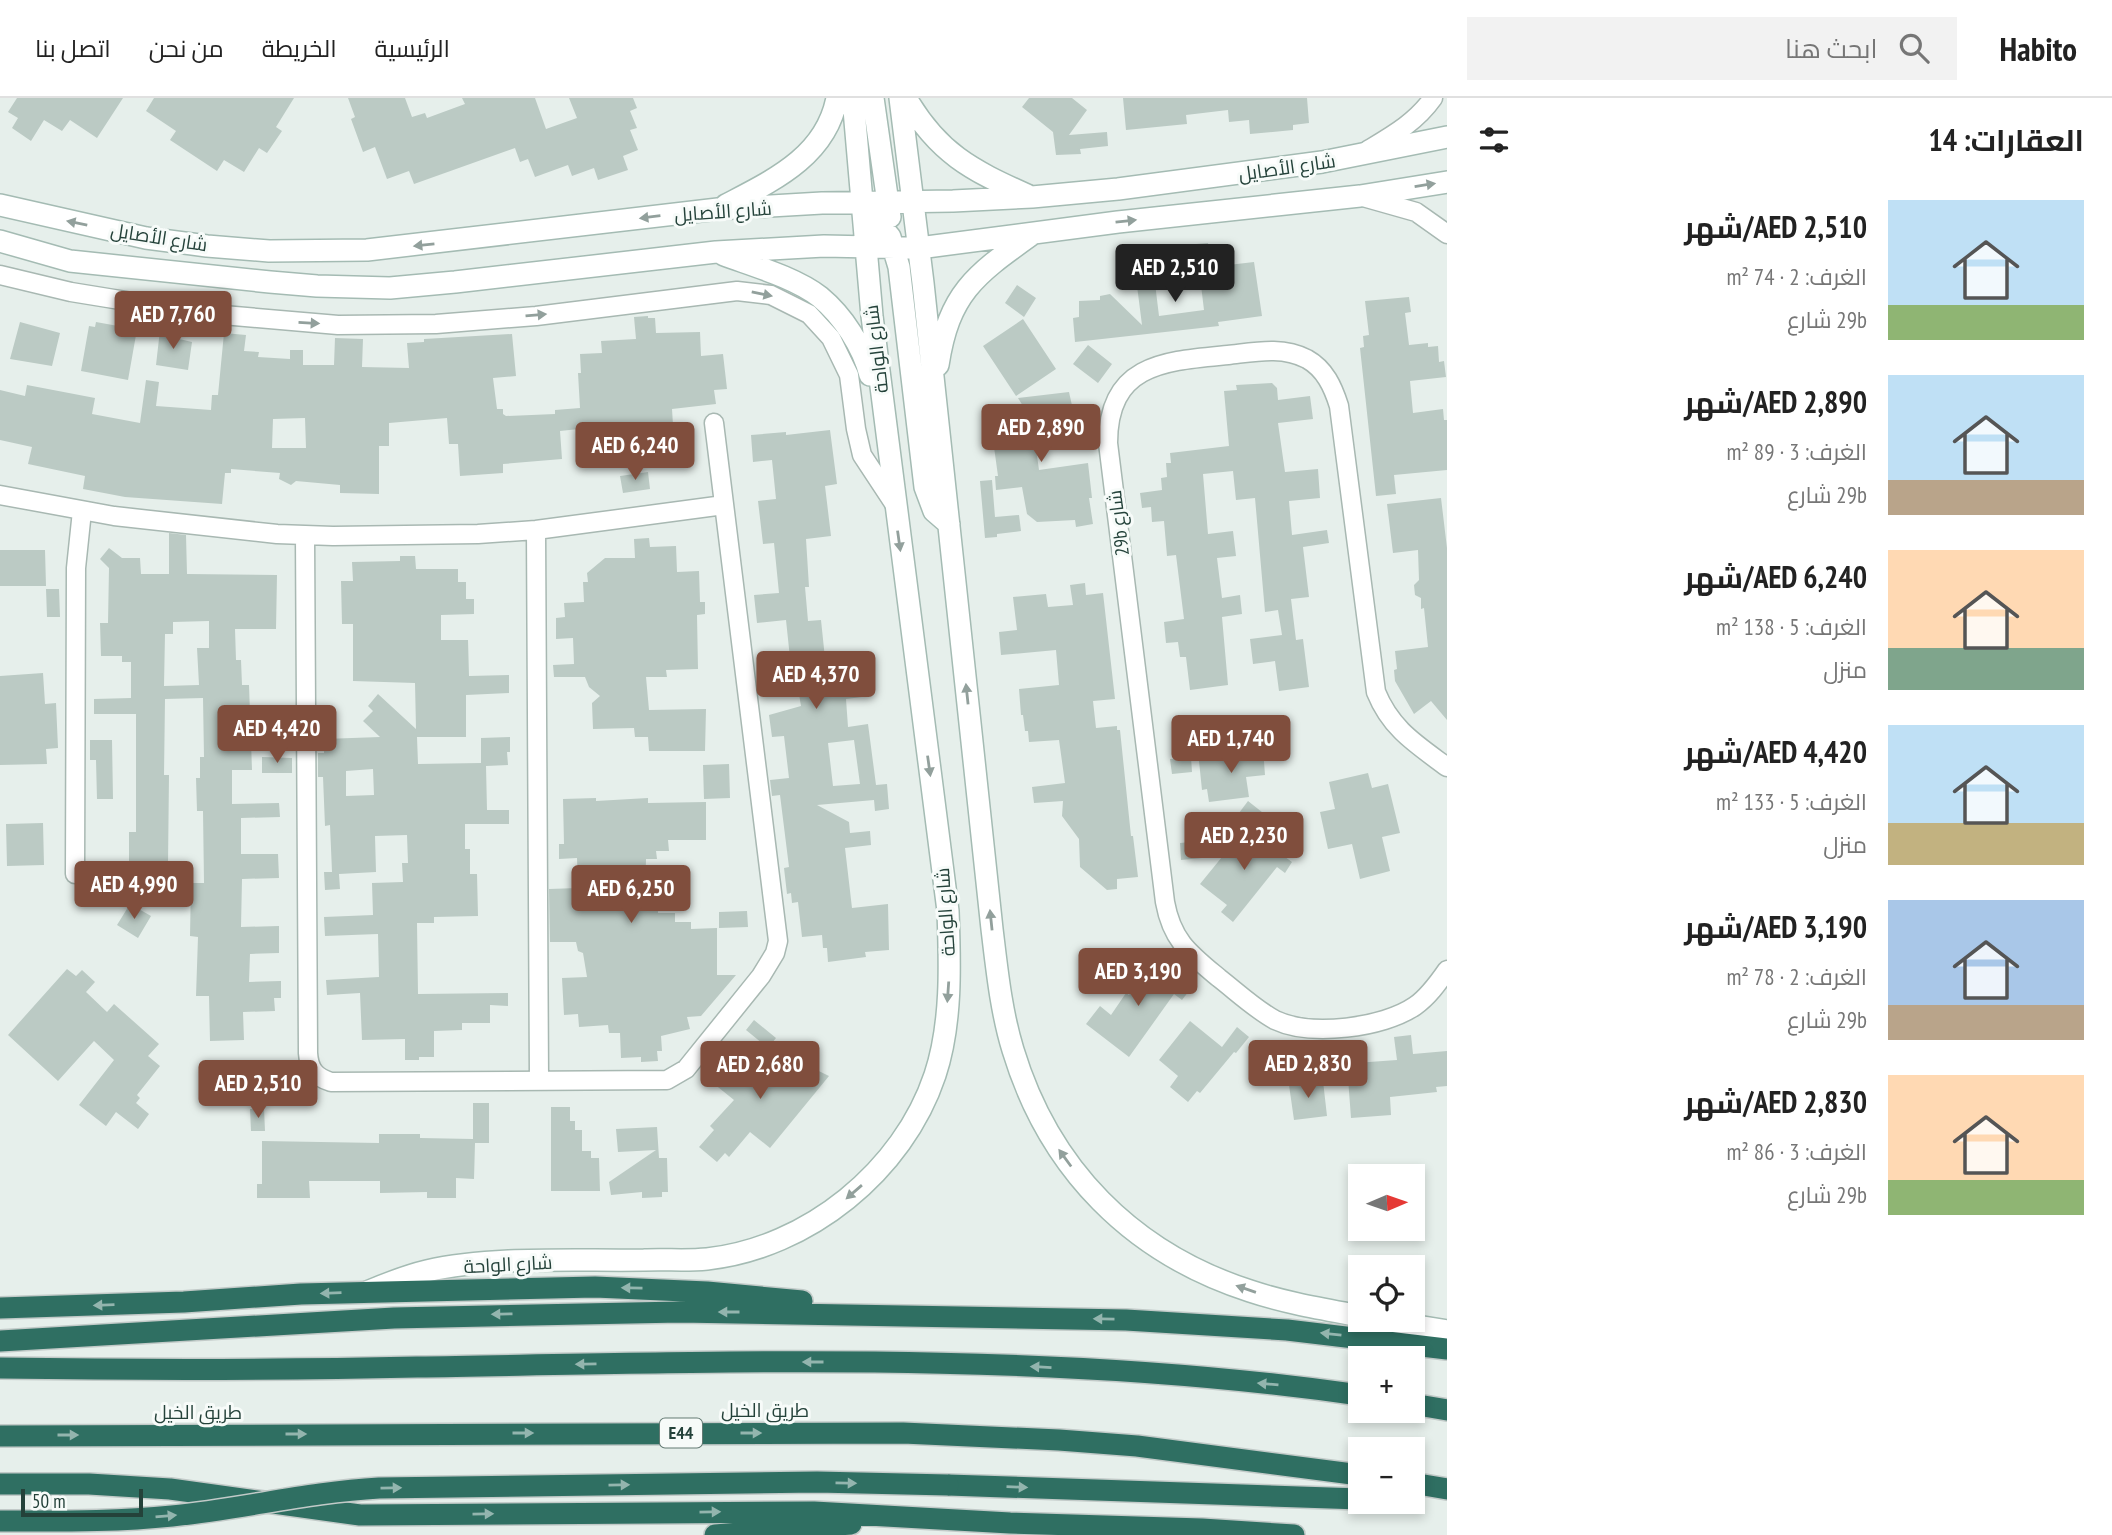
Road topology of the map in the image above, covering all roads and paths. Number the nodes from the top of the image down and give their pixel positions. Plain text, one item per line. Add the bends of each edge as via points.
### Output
1 (837, 98) edge
2 (853, 98) edge
3 (873, 98) edge
4 (900, 98) edge
5 (906, 98) edge
6 (1433, 98) edge
7 (1447, 137) edge
8 (1359, 156) junction
9 (1447, 181) edge
10 (1360, 196) junction
11 (1032, 197) junction
12 (861, 202) junction
13 (886, 203) junction
14 (914, 203) junction
15 (0, 205) edge
16 (718, 209) junction
17 (1034, 233) junction
18 (1447, 234) edge
19 (0, 241) edge
20 (865, 246) junction
21 (894, 247) junction
22 (919, 248) junction
23 (716, 252) junction
24 (0, 275) edge
25 (936, 416) junction
26 (714, 423) dead end
27 (885, 424) junction
28 (0, 495) edge
29 (724, 505) junction
30 (894, 505) junction
31 (82, 511) junction
32 (949, 524) junction
33 (536, 530) junction
34 (305, 536) junction
35 (1447, 767) edge
36 (75, 874) dead end
37 (1447, 970) edge
38 (539, 1080) junction
39 (365, 1292) junction
40 (0, 1308) edge
41 (870, 1314) junction
42 (1348, 1314) edge
43 (1425, 1327) edge
44 (1447, 1331) edge
45 (0, 1341) edge
46 (1447, 1349) edge
47 (0, 1368) edge
48 (1348, 1394) edge
49 (1425, 1406) edge
50 (1447, 1410) edge
51 (0, 1436) edge
52 (1348, 1473) edge
53 (0, 1484) edge
54 (1425, 1485) edge
55 (1447, 1489) edge
56 (1447, 1495) edge
57 (1425, 1496) edge
58 (1348, 1499) edge
59 (912, 1516) junction
60 (0, 1521) edge
61 (716, 1535) edge
62 (1294, 1535) edge

1 - 16 main road via 816,147 781,176
2 - 12 main road, شارع الواحة
3 - 13 main road
4 - 14 main road
5 - 11 main road via 944,149 971,169
6 - 8 street via 1403,128
7 - 8 main road, شارع الأصايل
8 - 11 main road, شارع الأصايل
10 -> 9 main road, شارع الأصايل
17 -> 10 main road, شارع الأصايل
10 - 18 street via 1416,212
11 - 14 main road, شارع الأصايل
12 - 13 main road, شارع الأصايل
12 - 16 main road, شارع الأصايل
12 - 20 main road, شارع الواحة
12 - 21 main road
13 - 14 main road, شارع الأصايل
13 - 22 main road via 894,226
14 - 22 main road
16 -> 15 main road, شارع الأصايل via 451,242 324,252 170,241
17 - 22 main road, شارع الأصايل
17 - 25 main road via 975,277 951,312 939,357
19 - 23 main road, شارع الأصايل via 70,261 317,286 390,288
20 - 21 main road, شارع الأصايل
20 - 23 main road, شارع الأصايل
20 - 27 main road, شارع الواحة
21 - 22 main road, شارع الأصايل
21 - 32 main road via 925,487 934,511
22 - 25 main road
23 - 27 main road via 821,298 860,348
24 -> 30 street via 200,313 338,324 436,324 536,316 737,290 771,295 809,314 831,338 849,375 862,455
25 - 32 main road
26 - 29 street
27 - 30 main road, شارع الواحة
28 - 31 street
29 - 33 street
29 - 38 street via 777,926 775,953 677,1076 656,1081
30 -> 39 main road, شارع الواحة via 949,944 946,1010 935,1073 902,1138 874,1174 840,1204 804,1227 750,1250 706,1259 461,1265
31 - 34 street
31 - 36 street via 76,568
42 -> 32 main road via 1248,1290 1155,1247 1093,1193 1045,1126 1017,1063 1001,996
33 - 34 street
33 - 38 street
34 - 38 street via 309,1063 321,1079 331,1082
35 - 37 street, 29b شارع via 1394,725 1376,692 1339,406 1323,373 1309,360 1274,350 1173,360 1140,373 1112,410 1108,443 1165,902 1177,939 1259,1010 1299,1027 1381,1022 1400,1015 1425,998
39 -> 40 highway
41 -> 39 highway via 786,1299 656,1289
41 -> 45 highway via 476,1315
46 -> 41 highway via 1207,1324
43 - 44 main road
48 -> 47 highway via 1154,1374 942,1363
49 - 50 highway
51 -> 52 highway, طريق الخيل / E44 via 904,1433 1137,1446
53 -> 59 highway via 170,1489 360,1515 782,1511
54 - 55 highway
56 - 57 highway
60 -> 58 highway, bridge via 150,1518 379,1488 817,1482
59 - 61 highway
59 - 62 highway

